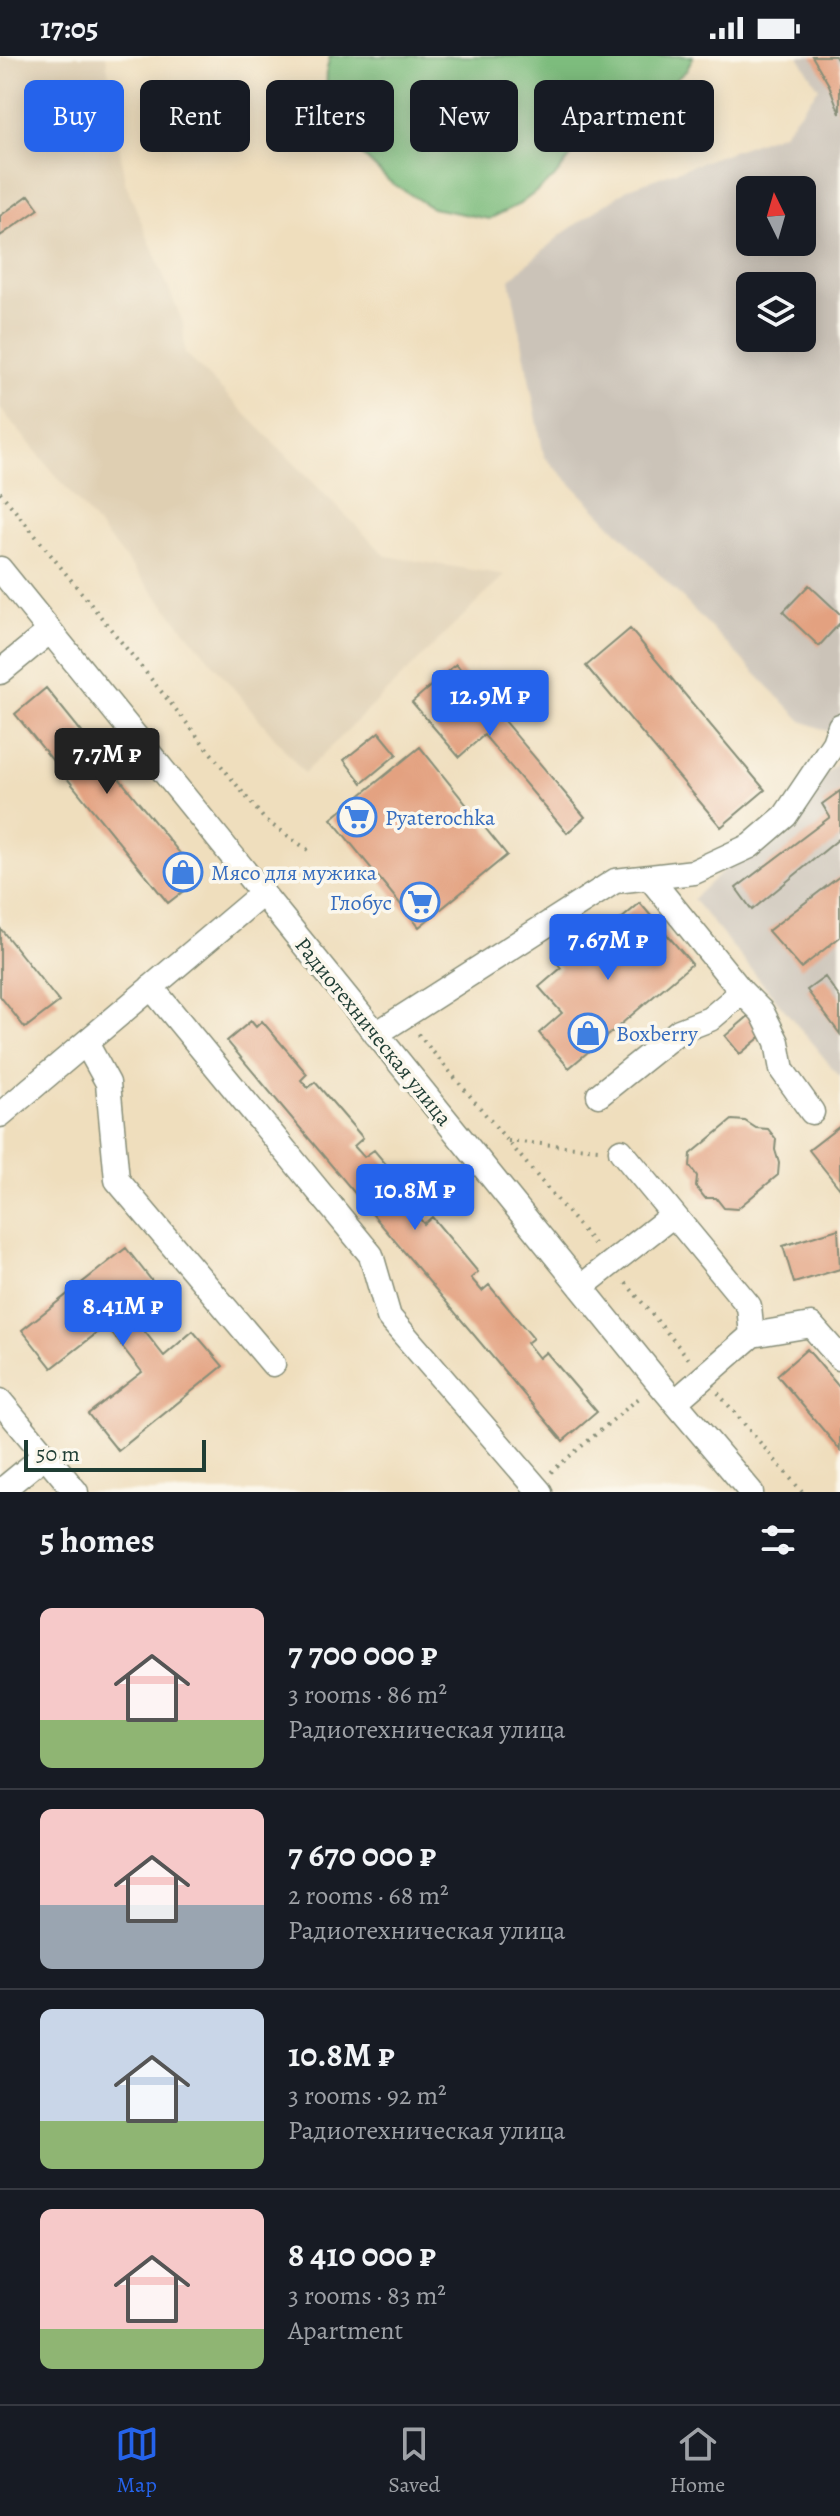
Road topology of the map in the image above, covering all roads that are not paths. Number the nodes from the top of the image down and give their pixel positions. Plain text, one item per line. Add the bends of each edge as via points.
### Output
1 (0, 569) edge
2 (50, 631) junction
3 (0, 672) edge
4 (840, 726) edge
5 (649, 877) junction
6 (263, 893) junction
7 (151, 987) junction
8 (742, 992) junction
9 (376, 1034) junction
10 (86, 1043) junction
11 (599, 1095) dead end
12 (812, 1112) dead end
13 (0, 1115) edge
14 (621, 1151) road end
15 (673, 1215) junction
16 (581, 1287) junction
17 (752, 1335) junction
18 (840, 1358) edge
19 (273, 1364) dead end
20 (0, 1401) edge
21 (675, 1402) junction
22 (45, 1455) junction
23 (739, 1488) edge
24 (538, 1489) edge
25 (0, 1492) edge
26 (76, 1492) edge

1 - 2 street, Радиотехническая улица
2 - 3 street
2 - 6 street, Радиотехническая улица
4 - 5 street via 785,816 750,846 694,872
5 - 8 street
5 - 9 street via 615,881
6 - 7 street
6 - 9 street, Радиотехническая улица
7 - 10 street
7 - 24 street via 371,1255 389,1317
8 - 11 street via 710,1019 679,1031
8 - 12 street via 762,1012 777,1042 782,1070
9 - 16 street, Радиотехническая улица
10 - 13 street
10 - 19 street via 108,1083 117,1180
14 - 15 street
15 - 16 street
15 - 17 street via 749,1306
16 - 21 street, Радиотехническая улица
17 - 18 street via 811,1325
17 - 21 street
20 - 22 street
21 - 23 street, Радиотехническая улица
22 - 25 street
22 - 26 street

